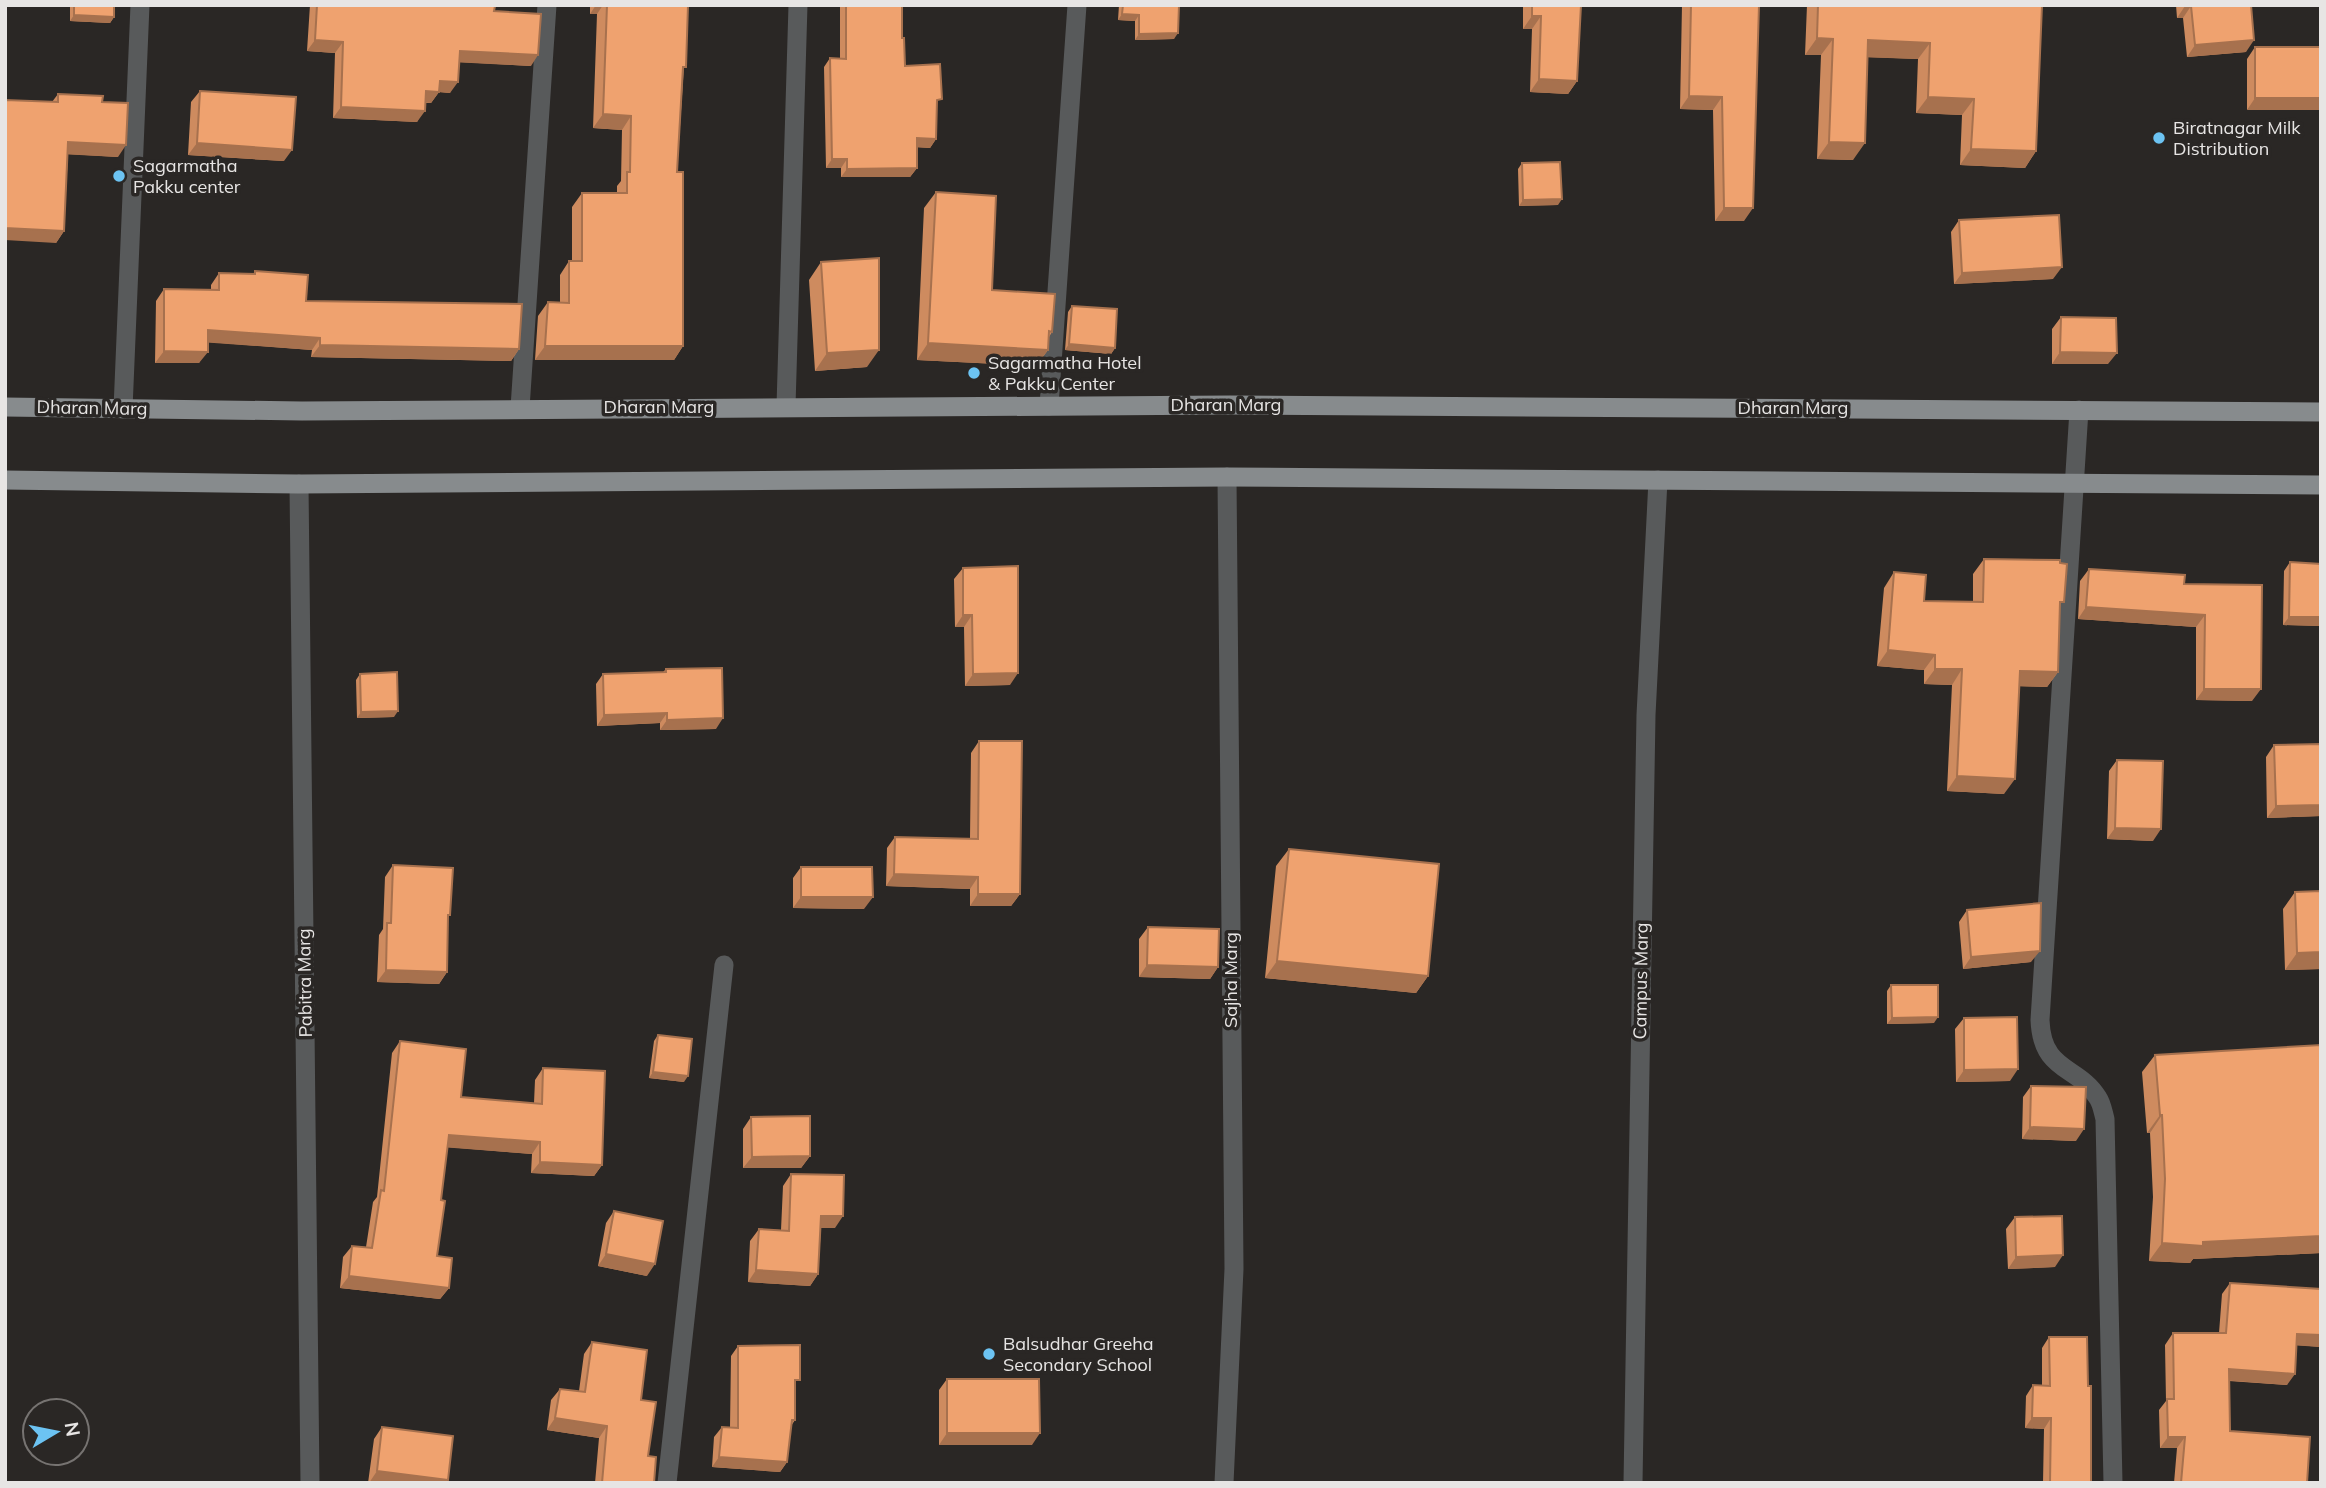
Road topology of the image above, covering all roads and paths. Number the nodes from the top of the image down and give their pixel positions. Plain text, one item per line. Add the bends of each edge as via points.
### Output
1 (140, 5) edge
2 (547, 5) edge
3 (798, 5) edge
4 (1077, 5) edge
5 (786, 406) junction
6 (1049, 406) junction
7 (5, 407) edge
8 (520, 408) junction
9 (123, 409) junction
10 (2079, 410) junction
11 (2321, 412) edge
12 (1227, 477) junction
13 (5, 480) edge
14 (1658, 480) junction
15 (2076, 483) junction
16 (299, 484) junction
17 (2321, 485) edge
18 (724, 965) dead end
19 (310, 1483) edge
20 (667, 1483) edge
21 (1224, 1483) edge
22 (1633, 1483) edge
23 (2113, 1483) edge

1 - 9 street
2 - 8 street
3 - 5 street
4 - 6 street
5 - 6 main road, Dharan Marg
5 - 8 main road, Dharan Marg
6 - 10 main road, Dharan Marg
7 - 9 main road, Dharan Marg
8 - 9 main road, Dharan Marg
10 - 11 main road, Dharan Marg
10 - 15 street
12 - 14 main road
12 - 16 main road
12 - 21 street, Sajha Marg via 1234,1269
13 - 16 main road
14 - 15 main road
14 - 22 street, Campus Marg via 1645,729
15 - 17 main road
15 - 23 street via 2040,1035 2059,1064 2094,1091 2105,1119
16 - 19 street, Pabitra Marg
18 - 20 street

